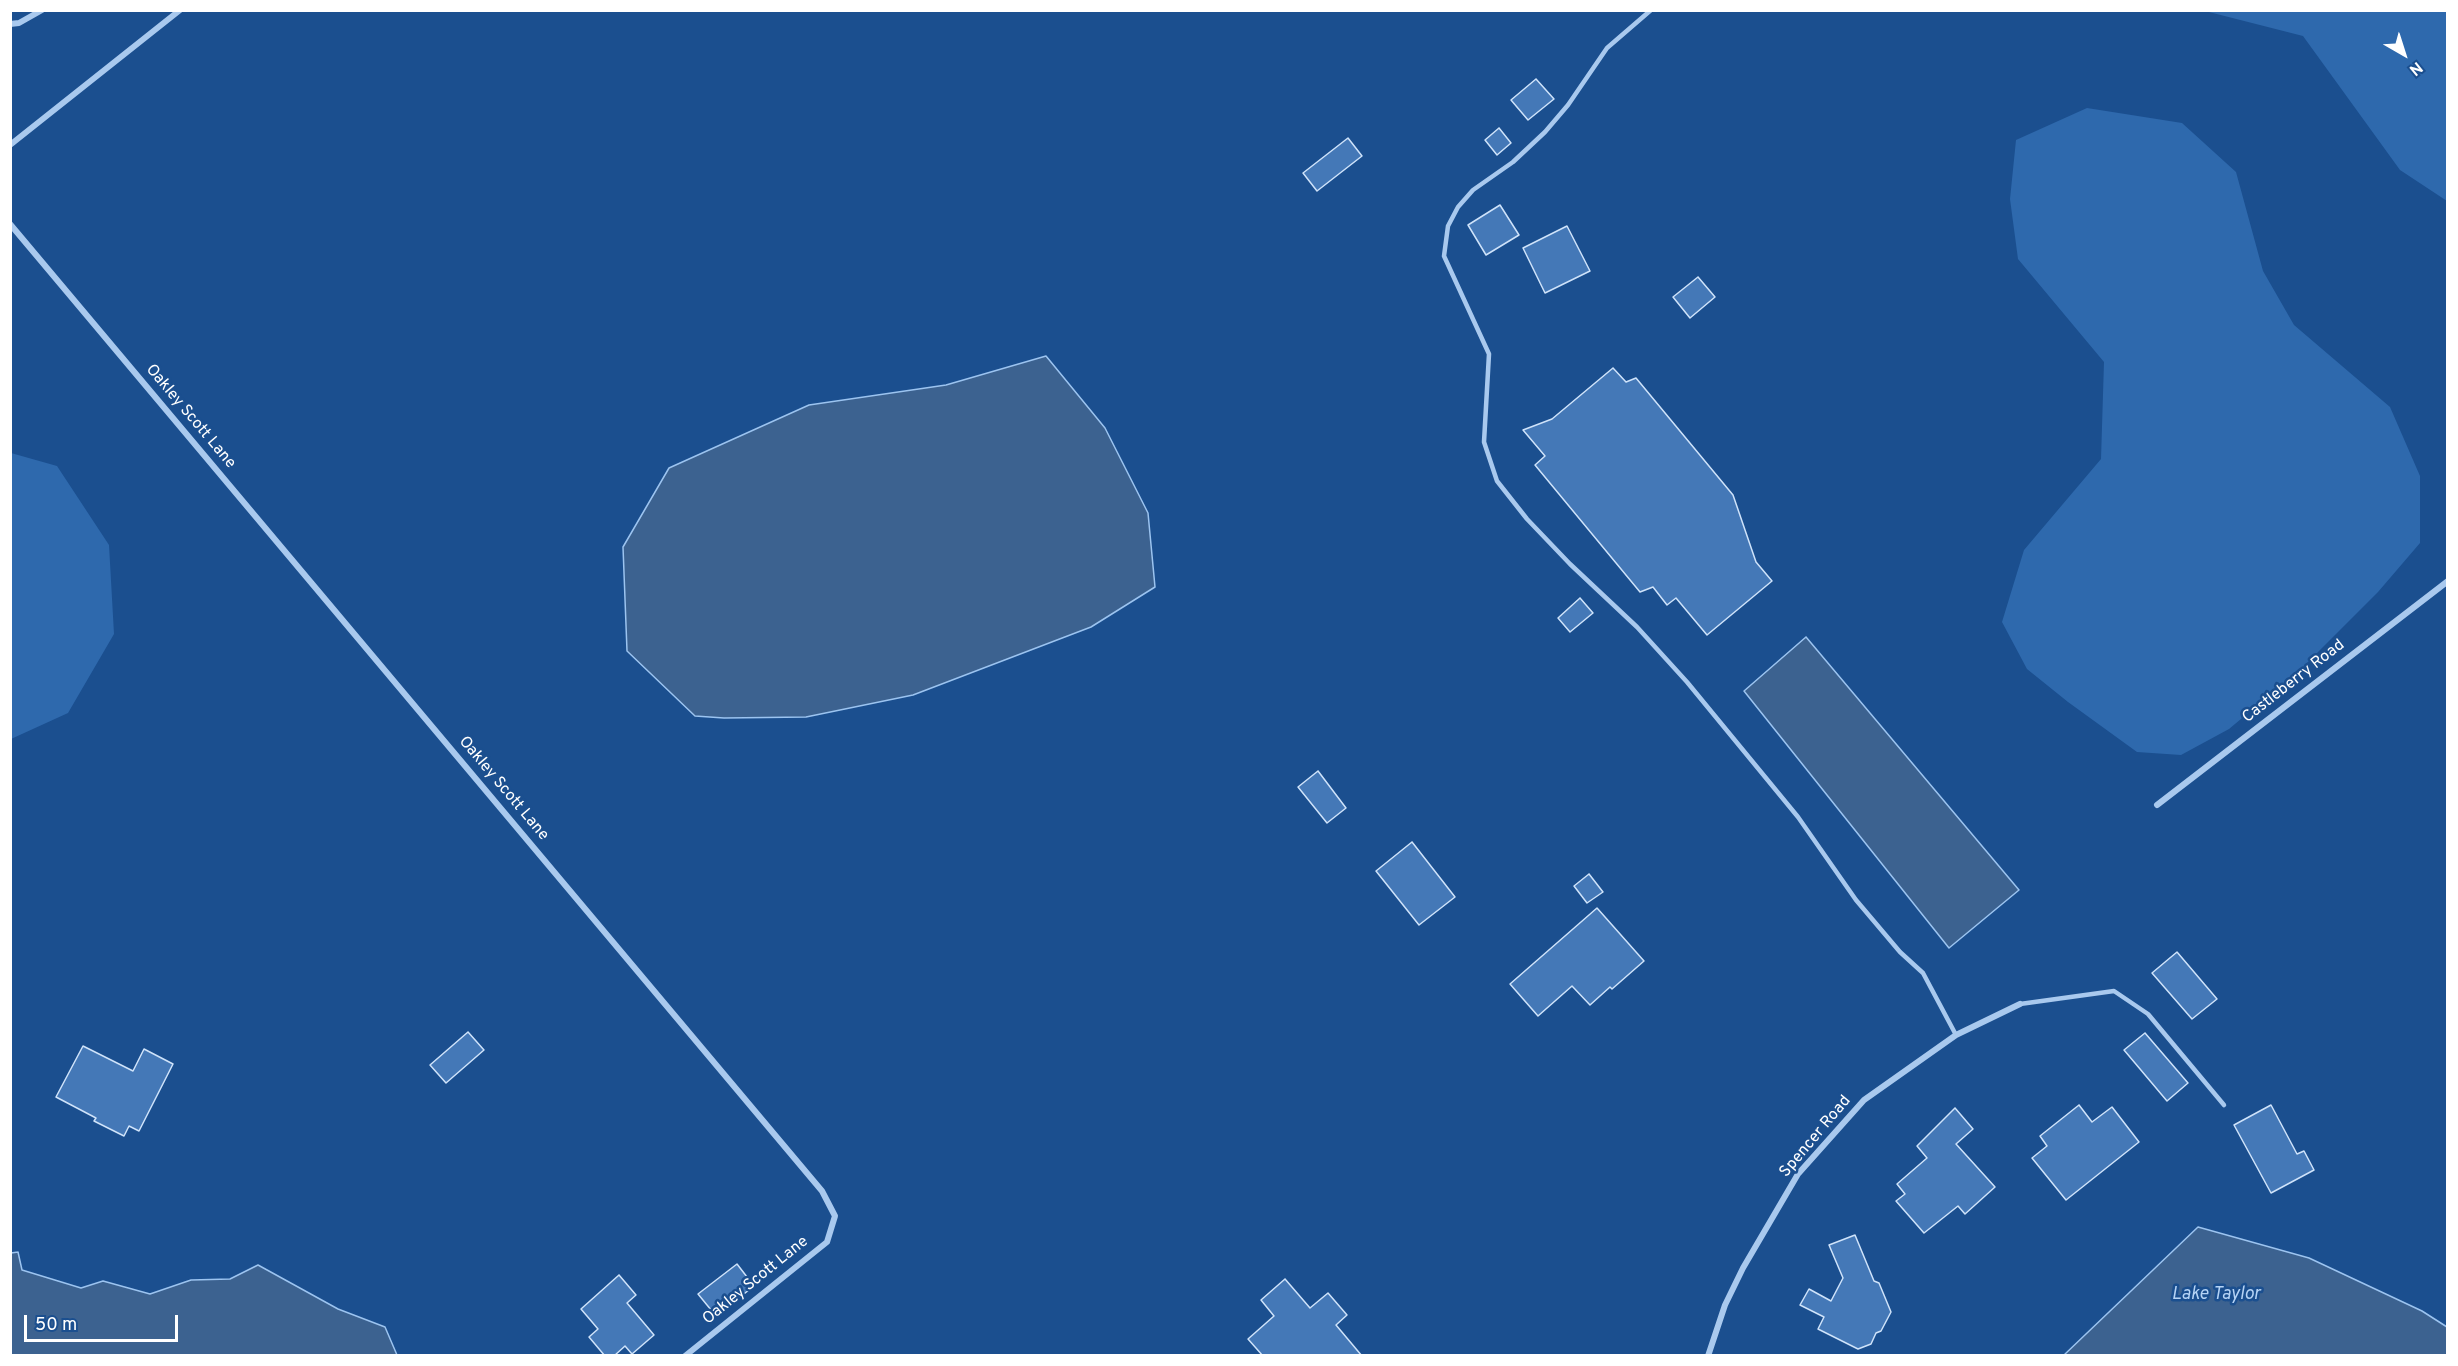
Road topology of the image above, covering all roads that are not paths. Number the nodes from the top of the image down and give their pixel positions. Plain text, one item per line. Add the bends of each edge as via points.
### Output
1 (42, 10) edge
2 (180, 10) edge
3 (1651, 10) edge
4 (10, 24) edge
5 (10, 145) edge
6 (10, 224) edge
7 (2448, 581) edge
8 (2157, 805) dead end
9 (2020, 1004) joint
10 (1956, 1035) junction
11 (2224, 1105) dead end
12 (685, 1356) edge
13 (1708, 1356) edge

1 - 4 street
2 - 5 street
3 - 10 lane via 1607,48 1545,132 1513,162 1473,190 1448,226 1444,256 1489,354 1484,442 1497,481 1527,519 1687,682 1798,817 1856,900 1923,974
6 - 12 street, Oakley Scott Lane via 822,1191 835,1216 827,1242
7 - 8 street, Castleberry Road
9 - 10 street, Spencer Road
9 - 11 lane via 2114,991 2148,1014
10 - 13 street, Spencer Road via 1864,1100 1798,1174 1743,1268 1725,1305

